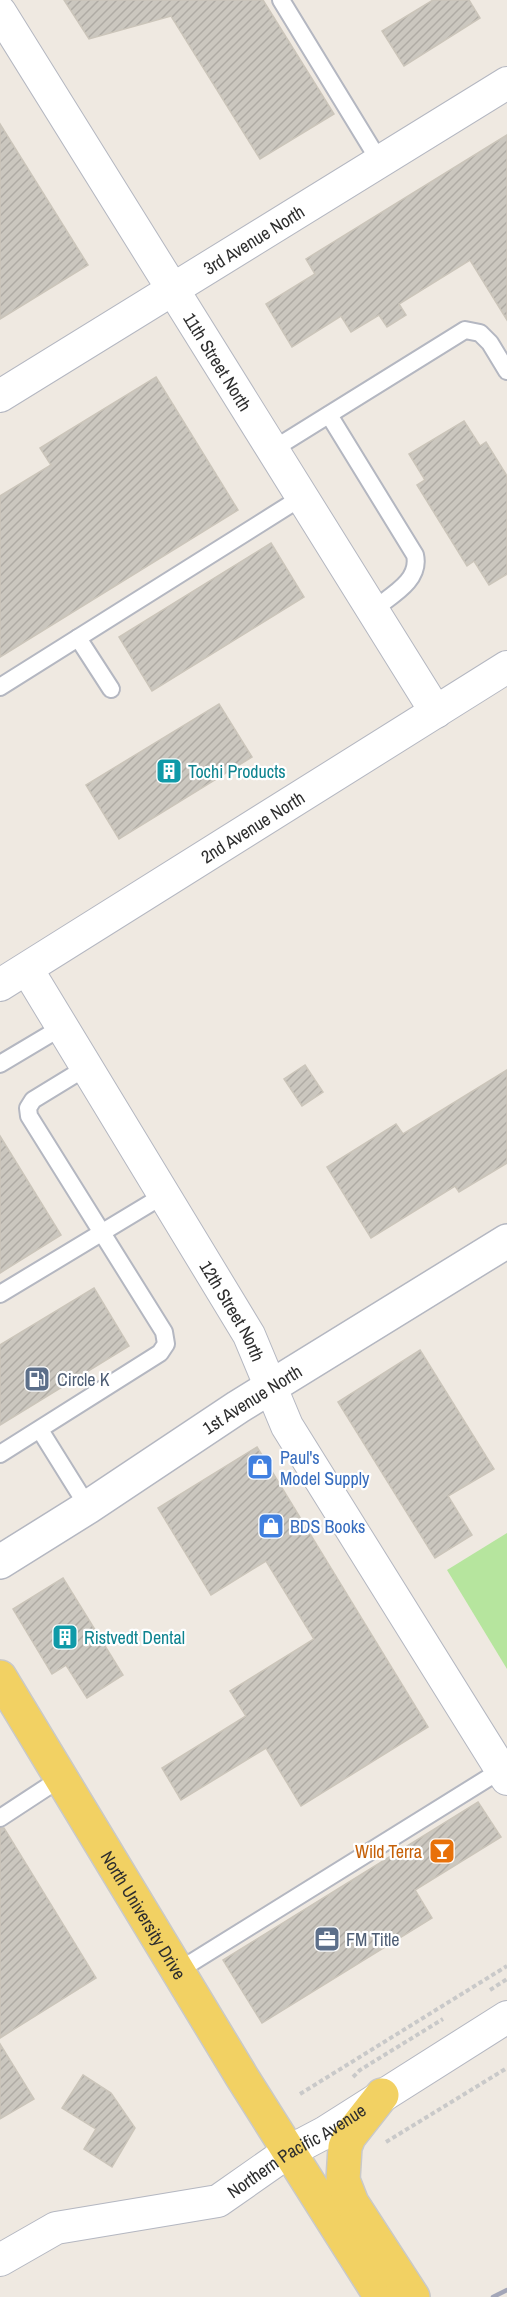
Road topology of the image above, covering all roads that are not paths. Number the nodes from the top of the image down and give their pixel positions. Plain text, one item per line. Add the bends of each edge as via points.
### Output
1 (281, 0) edge
2 (0, 12) edge
3 (507, 82) edge
4 (380, 162) junction
5 (173, 290) junction
6 (507, 371) edge
7 (0, 396) edge
8 (329, 415) junction
9 (272, 450) junction
10 (302, 497) junction
11 (373, 610) junction
12 (78, 638) junction
13 (507, 667) edge
14 (0, 687) edge
15 (111, 689) dead end
16 (436, 712) junction
17 (27, 969) junction
18 (0, 985) edge
19 (62, 1027) junction
20 (0, 1064) edge
21 (87, 1067) junction
22 (164, 1195) junction
23 (102, 1233) junction
24 (507, 1241) edge
25 (0, 1294) edge
26 (271, 1387) junction
27 (40, 1430) junction
28 (0, 1454) edge
29 (88, 1507) junction
30 (0, 1562) edge
31 (0, 1677) edge
32 (504, 1774) edge
33 (61, 1778) junction
34 (0, 1818) edge
35 (178, 1971) junction
36 (507, 2017) edge
37 (382, 2095) junction
38 (288, 2152) junction
39 (0, 2259) edge
40 (381, 2297) edge
41 (413, 2297) edge

1 - 4 lane
2 - 5 street, 11th Street North
3 - 4 street, 3rd Avenue North
4 - 5 street, 3rd Avenue North
5 - 7 street, 3rd Avenue North
5 - 9 street, 11th Street North
6 - 8 lane via 480,333 465,330
8 - 9 lane
8 - 11 lane via 415,555 415,573 409,581
9 - 10 street, 11th Street North
10 - 11 street, 11th Street North
10 - 12 lane
11 - 16 street, 11th Street North
12 - 14 lane
12 - 15 lane
13 - 16 street, 2nd Avenue North
16 - 17 street, 2nd Avenue North
17 - 18 street, 2nd Avenue North
17 - 19 street, 12th Street North
19 - 20 lane
19 - 21 street, 12th Street North
21 - 22 street, 12th Street North
21 - 23 lane via 28,1107 29,1116
22 - 23 lane
22 - 26 street, 12th Street North via 249,1335
23 - 25 lane
23 - 27 lane via 164,1332 166,1344 160,1353
24 - 26 street, 1st Avenue North
26 - 29 street, 1st Avenue North
26 - 32 street, 12th Street North via 287,1426
27 - 28 lane
27 - 29 lane
29 - 30 street, 1st Avenue North
31 - 33 main road, North University Drive
32 - 35 lane
33 - 34 lane
33 - 35 main road, North University Drive
35 - 38 main road, North University Drive
36 - 37 street, Northern Pacific Avenue
37 - 38 street, Northern Pacific Avenue
37 - 41 main road via 349,2137 343,2180 352,2203
38 - 39 street, Northern Pacific Avenue via 218,2201 56,2228
38 - 40 main road, North University Drive

